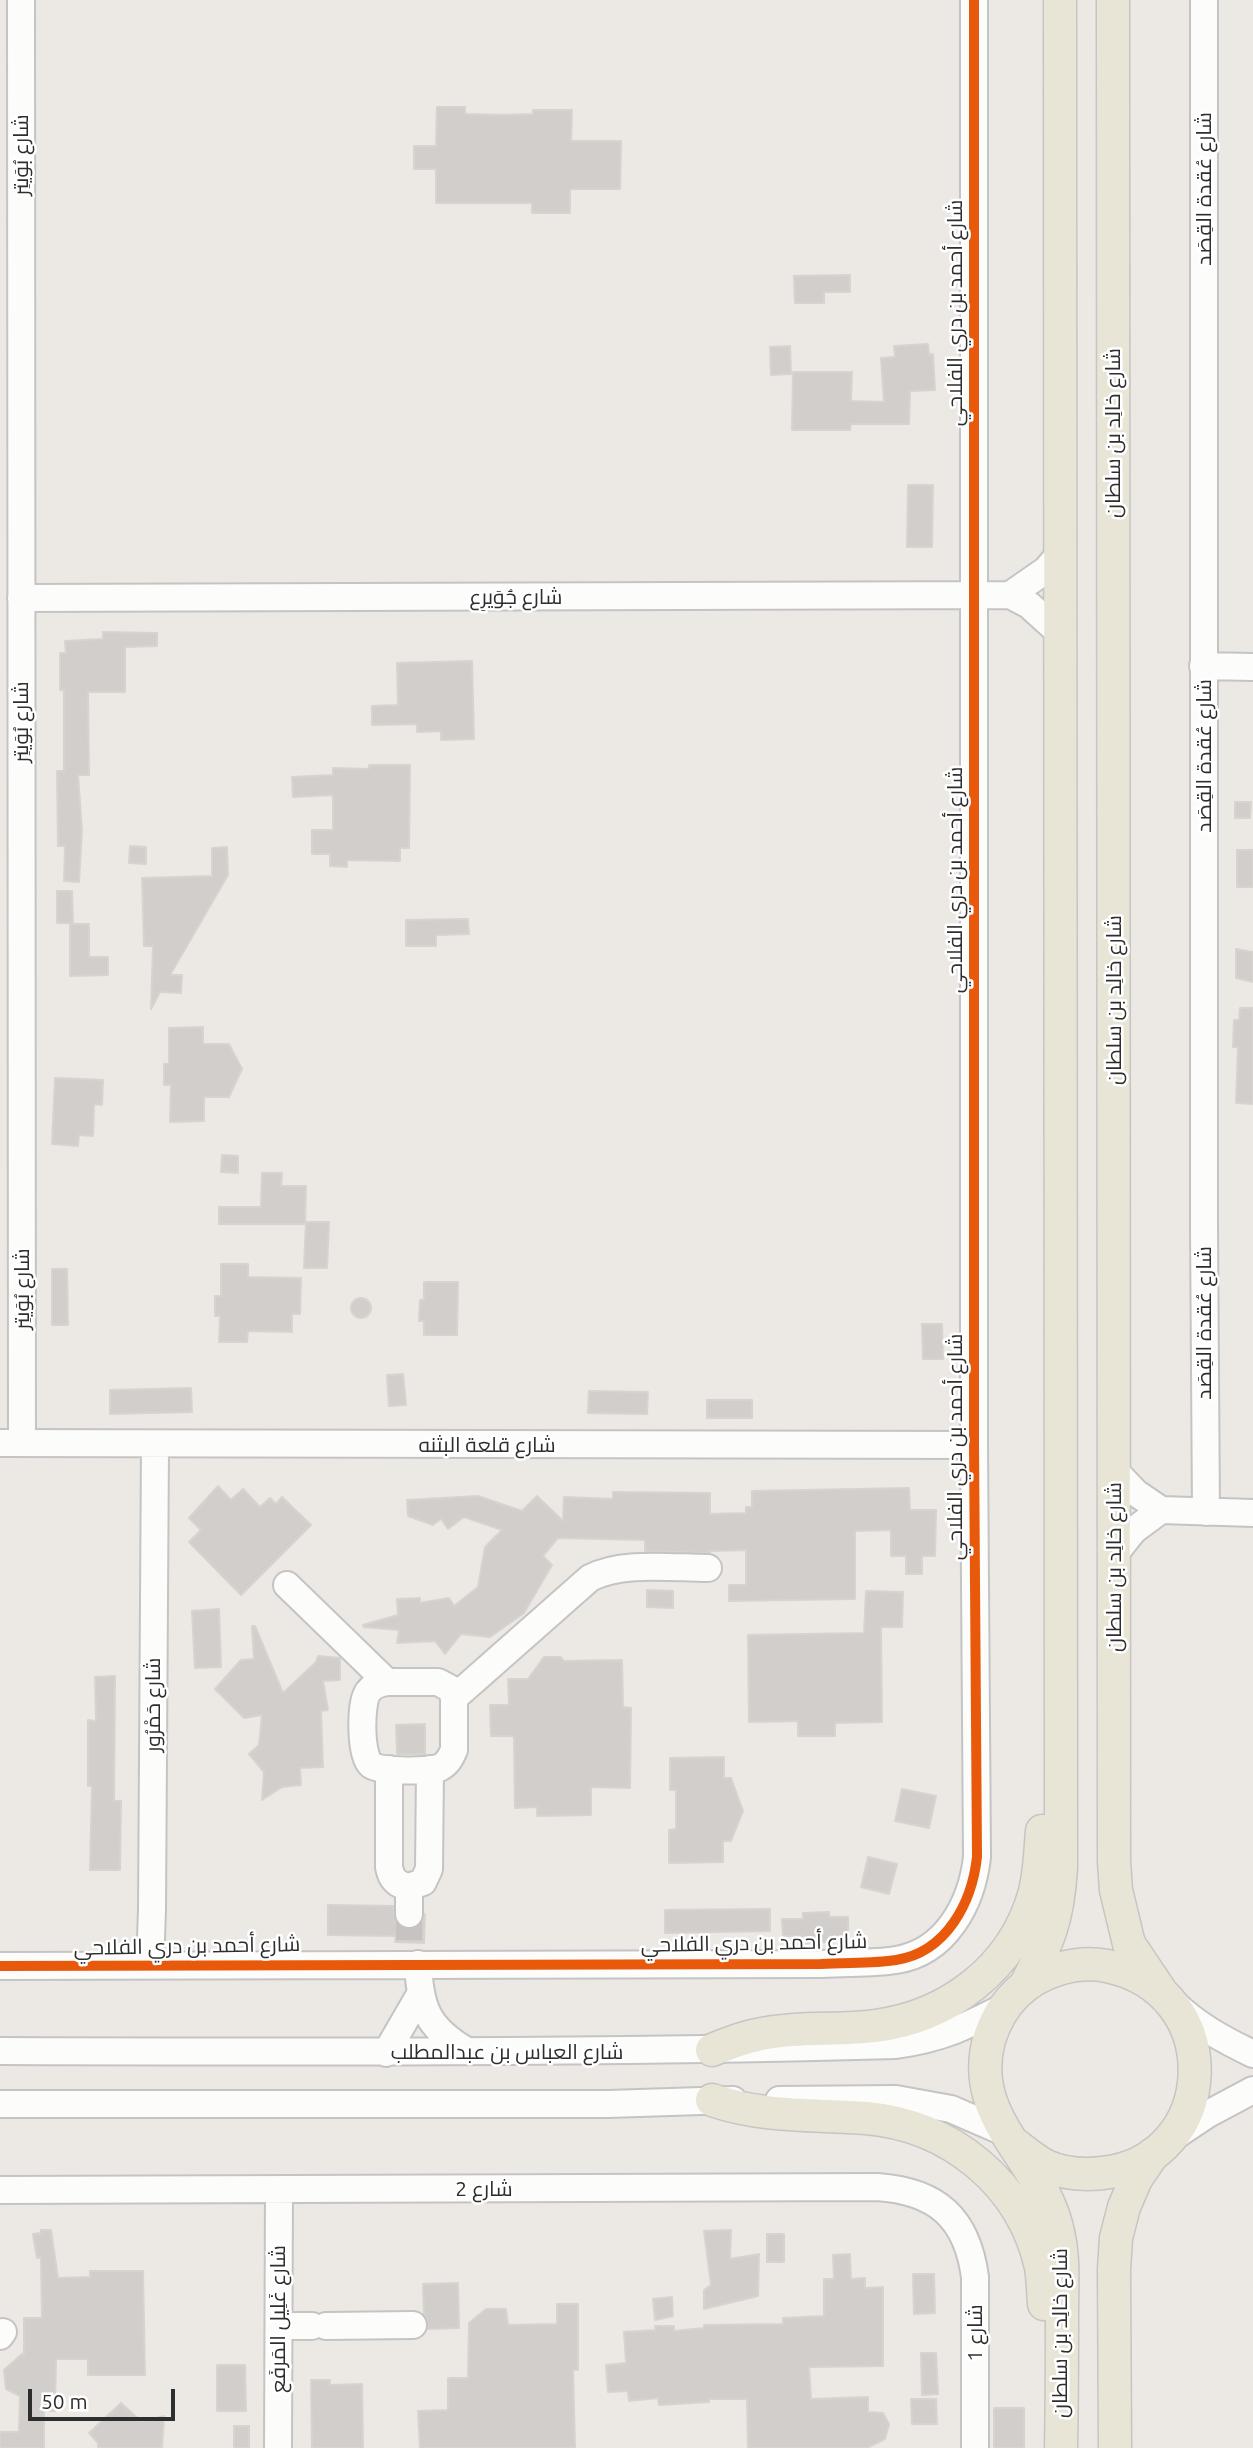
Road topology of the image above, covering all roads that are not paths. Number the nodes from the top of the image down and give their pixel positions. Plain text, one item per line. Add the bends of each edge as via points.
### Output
1 (20, 0) edge
2 (974, 0) edge
3 (1060, 0) edge
4 (1113, 0) edge
5 (1204, 0) edge
6 (1060, 554) junction
7 (1010, 595) junction
8 (975, 596) junction
9 (21, 598) junction
10 (1060, 633) junction
11 (1203, 666) junction
12 (1253, 667) edge
13 (11, 1443) edge
14 (155, 1445) junction
15 (974, 1445) junction
16 (1115, 1471) junction
17 (1161, 1510) junction
18 (1206, 1512) junction
19 (1253, 1513) edge
20 (1114, 1555) junction
21 (708, 1568) dead end
22 (287, 1586) dead end
23 (1060, 1663) junction
24 (387, 1682) junction
25 (454, 1698) junction
26 (389, 1769) junction
27 (430, 1769) junction
28 (409, 1887) junction
29 (409, 1914) tunnel mouth
30 (412, 1957) junction
31 (150, 1965) junction
32 (0, 1966) edge
33 (1164, 1994) junction
34 (419, 1996) junction
35 (1015, 1996) junction
36 (712, 2050) junction
37 (0, 2051) edge
38 (467, 2051) junction
39 (386, 2053) junction
40 (1253, 2054) edge
41 (1253, 2090) edge
42 (712, 2100) junction
43 (0, 2104) edge
44 (1010, 2138) junction
45 (1159, 2149) junction
46 (0, 2190) edge
47 (279, 2190) junction
48 (957, 2222) joint
49 (413, 2325) dead end
50 (279, 2326) junction
51 (1062, 2374) junction
52 (278, 2448) edge
53 (975, 2448) edge
54 (1060, 2448) edge
55 (1115, 2448) edge

1 - 9 street, شارع بُوَيتِر
2 - 8 street, شارع أحمد بن دري الفلاحي
3 - 6 main road
4 - 16 main road, شارع خالِد بن سلطان
5 - 11 street, شارع عُقدة القِصَد
6 - 7 street
6 - 10 main road
7 - 8 street, شارع جُوَيرِع
7 - 10 street via 1029,605
8 - 9 street, شارع جُوَيرِع
8 - 15 street, شارع أحمد بن دري الفلاحي
9 - 13 street, شارع بُوَيتِر
10 - 23 main road
11 - 12 street
11 - 18 street, شارع عُقدة القِصَد
13 - 14 street, شارع قلعة البثنه
14 - 15 street, شارع قلعة البثنه
14 - 31 street, شارع حَمْرُور
15 - 30 street, شارع أحمد بن دري الفلاحي via 977,1857 967,1902 939,1938 898,1960 821,1964
16 - 17 street
16 - 20 main road, شارع خالِد بن سلطان
17 - 18 street
17 - 20 street via 1134,1530
18 - 19 street
20 - 33 main road, شارع خالِد بن سلطان via 1116,1890 1129,1944
21 - 25 street via 601,1572
22 - 24 street
23 - 35 main road via 1059,1900 1052,1931
23 - 36 main road via 1048,1728 1040,1869 1024,1922 993,1968 950,2003 898,2023 759,2034
24 - 25 street via 439,1682 451,1689
24 - 26 street via 370,1689 364,1699 363,1748 372,1765
25 - 27 street via 452,1756 443,1766
26 - 27 street
26 - 28 street via 390,1875
27 - 28 street via 429,1869 423,1882
28 - 29 street
30 - 31 street, شارع أحمد بن دري الفلاحي
30 - 34 street
31 - 32 street, شارع أحمد بن دري الفلاحي
33 - 35 main road via 1129,1970 1093,1963 1057,1968
33 - 40 street via 1187,2016
33 - 45 main road via 1186,2024 1195,2055 1194,2087 1184,2118
34 - 38 street via 438,2028
34 - 39 street
35 - 36 street, شارع العباس بن عبدالمطلب via 954,2033 925,2041
35 - 44 main road via 992,2029 985,2055 988,2095
36 - 38 street, شارع العباس بن عبدالمطلب
37 - 39 street, شارع العباس بن عبدالمطلب
38 - 39 street, شارع العباس بن عبدالمطلب
41 - 45 street via 1208,2114
42 - 43 street
42 - 44 street via 896,2099 951,2109
42 - 51 main road via 779,2115 897,2122 927,2131 979,2163 1001,2185 1032,2238 1041,2268 1049,2340
44 - 45 main road via 1047,2166 1083,2175 1120,2171
44 - 51 main road, شارع خالِد بن سلطان via 1050,2204 1059,2237
45 - 55 main road via 1136,2179 1116,2238
46 - 47 street, شارع 2
47 - 48 street, شارع 2 via 900,2188 921,2195
47 - 50 street, شارع غَلِيل المَرفَع
48 - 53 street, شارع 1 via 975,2277
49 - 50 street
50 - 52 street, شارع غَلِيل المَرفَع
51 - 54 main road, شارع خالِد بن سلطان

